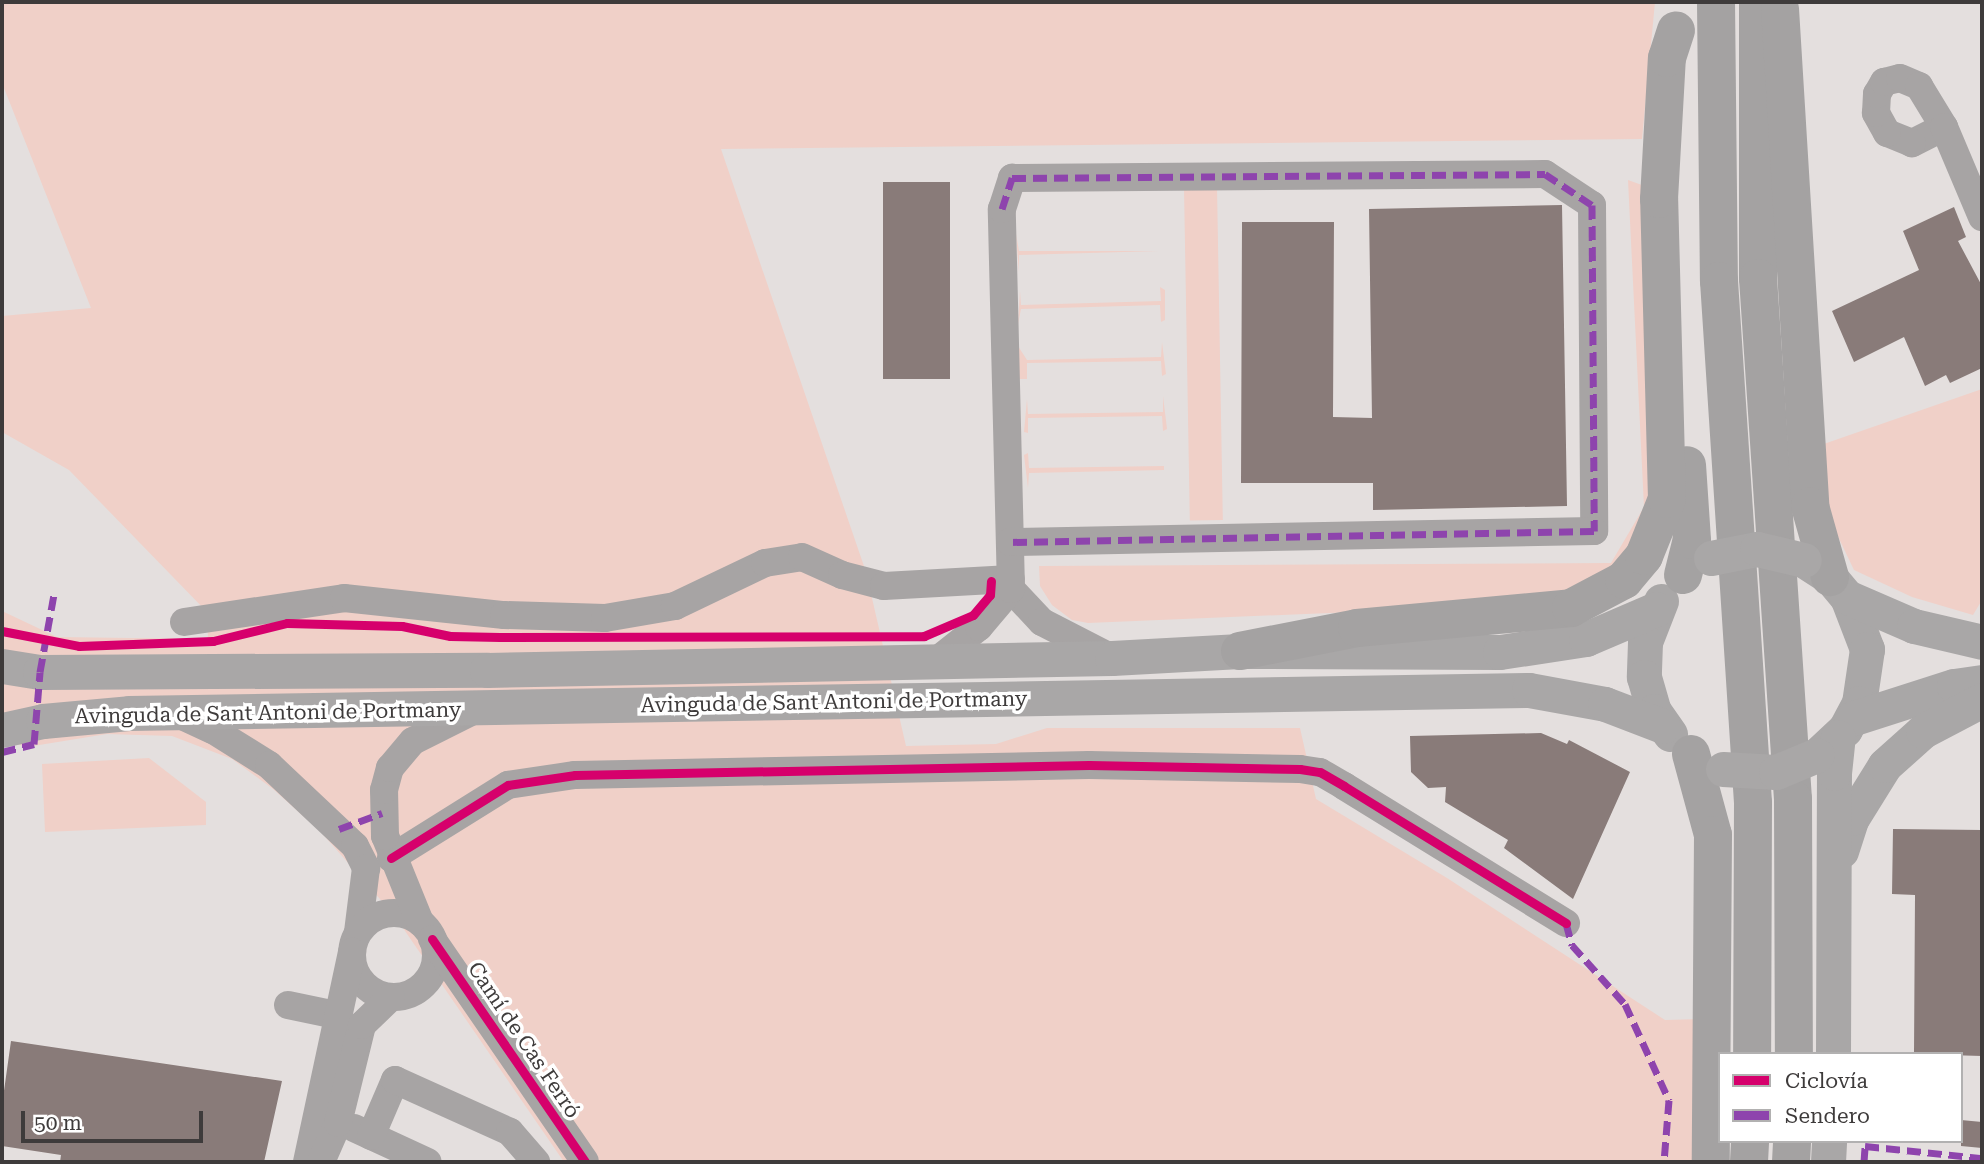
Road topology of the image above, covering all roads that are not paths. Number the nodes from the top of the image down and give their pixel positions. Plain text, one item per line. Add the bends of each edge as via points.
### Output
1 (1716, 2) edge
2 (1758, 2) edge
3 (1779, 2) edge
4 (1677, 16) edge
5 (1944, 127) dead end
6 (1982, 216) edge
7 (1010, 542) junction
8 (1697, 567) junction
9 (1827, 578) junction
10 (1011, 584) junction
11 (1656, 609) junction
12 (184, 622) dead end
13 (1980, 638) edge
14 (1241, 651) junction
15 (1112, 658) junction
16 (935, 662) junction
17 (2, 666) edge
18 (1982, 682) edge
19 (1982, 700) edge
20 (479, 708) junction
21 (175, 713) junction
22 (1663, 726) junction
23 (2, 730) edge
24 (1835, 737) junction
25 (1707, 761) junction
26 (391, 858) junction
27 (1835, 870) junction
28 (1566, 923) dead end
29 (426, 930) junction
30 (355, 942) junction
31 (419, 989) junction
32 (391, 997) junction
33 (480, 1003) junction
34 (288, 1004) dead end
35 (336, 1015) junction
36 (1752, 1052) edge
37 (1794, 1052) edge
38 (1833, 1052) edge
39 (338, 1123) junction
40 (372, 1136) junction
41 (1750, 1143) edge
42 (1792, 1143) edge
43 (1829, 1143) edge
44 (307, 1162) edge
45 (321, 1162) edge
46 (428, 1162) edge
47 (536, 1162) edge
48 (585, 1162) edge
49 (1711, 1162) edge
50 (1749, 1162) edge
51 (1791, 1162) edge
52 (1828, 1162) edge

1 - 36 highway via 1719,281 1753,803
2 - 37 highway via 1758,278 1793,799
3 - 9 highway via 1811,506
4 - 8 highway via 1677,332
4 - 14 highway via 1667,58 1659,199 1667,499 1644,556 1624,580 1571,608 1357,628
5 - 6 street
7 - 7 street via 1594,531 1592,205 1545,174 1012,178 1002,209
7 - 10 street
8 - 9 main road, bridge via 1757,549
8 - 11 main road
9 - 13 main road via 1914,626
9 - 24 main road via 1863,631 1867,667
10 - 12 street via 884,586 842,575 802,557 765,563 675,606 605,618 503,615 344,598
10 - 15 street via 1042,622
10 - 16 street via 979,627
11 - 14 main road, Avinguda de Sant Antoni de Portmany via 1586,639 1550,647 1500,652
11 - 22 main road via 1643,660 1648,694
14 - 15 main road, Avinguda de Sant Antoni de Portmany
15 - 16 main road, Avinguda de Sant Antoni de Portmany
16 - 17 main road, Avinguda de Sant Antoni de Portmany via 474,670 40,671
18 - 24 main road via 1954,686
19 - 27 main road via 1923,732 1885,765 1852,818
20 - 21 main road, Avinguda de Sant Antoni de Portmany
20 - 22 main road, Avinguda de Sant Antoni de Portmany via 1529,690 1605,704
20 - 26 street, Camí de Cas Ferró via 413,741 390,768 382,813
21 - 23 main road, Avinguda de Sant Antoni de Portmany via 66,718
21 - 30 street via 213,730 268,765 355,846 366,868
22 - 25 main road
24 - 25 main road, bridge via 1776,772
24 - 27 main road
25 - 49 highway via 1713,835
26 - 28 street via 508,785 575,775 1089,765 1300,769 1320,772
26 - 29 street, Camí de Cas Ferró
27 - 38 main road
29 - 30 street via 387,913
29 - 31 street via 435,961
29 - 33 street, Camí de Cas Ferró
30 - 32 street via 358,977 367,987
30 - 35 street
31 - 32 street
31 - 33 street, Camí de Cas Ferró
32 - 39 street via 362,1025
33 - 48 street, Camí de Cas Ferró
34 - 35 street
35 - 44 street
39 - 40 street
39 - 45 street
40 - 46 street
40 - 47 street via 395,1080 510,1132
41 - 50 highway
42 - 51 highway
43 - 52 main road

